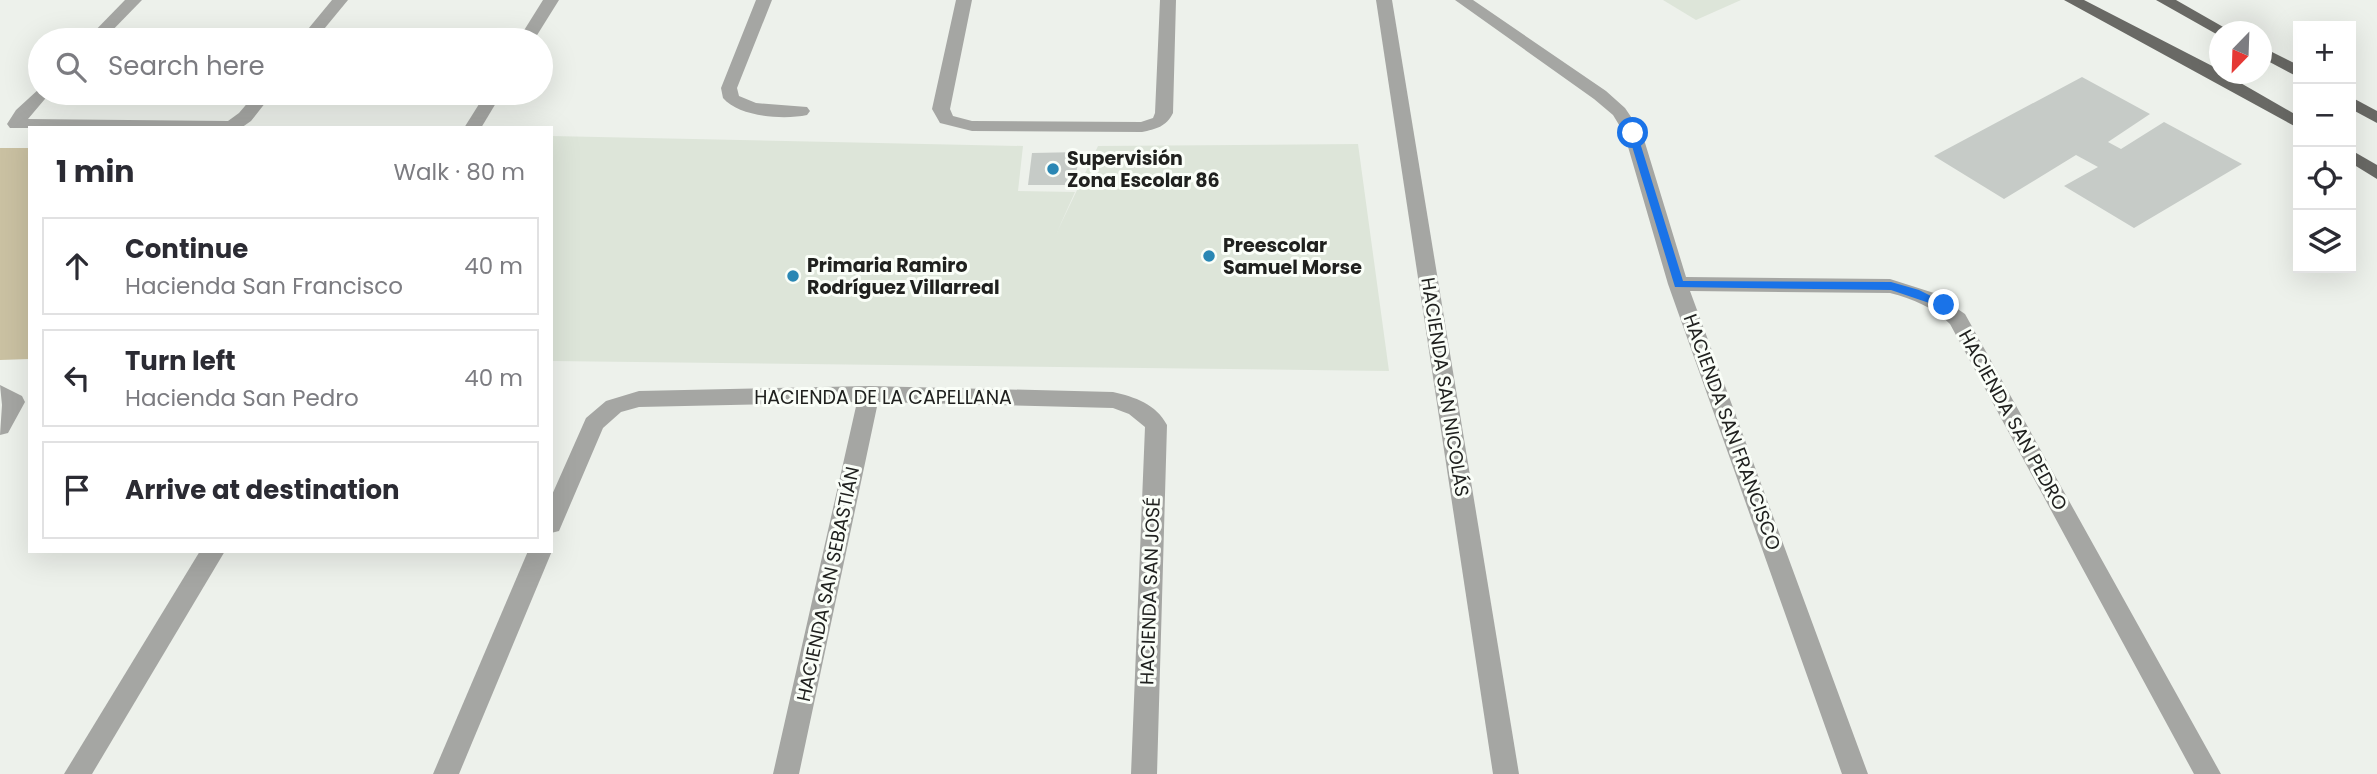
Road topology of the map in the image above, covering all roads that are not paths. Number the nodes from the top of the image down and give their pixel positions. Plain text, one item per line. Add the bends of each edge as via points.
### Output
1 (134, 0) edge
2 (340, 0) edge
3 (551, 0) edge
4 (764, 0) edge
5 (964, 0) edge
6 (1168, 0) edge
7 (1384, 0) edge
8 (1463, 0) edge
9 (2072, 0) edge
10 (2164, 0) edge
11 (2209, 24) edge
12 (106, 28) edge
13 (317, 28) edge
14 (534, 28) edge
15 (2272, 58) edge
16 (2293, 69) edge
17 (31, 105) edge
18 (255, 105) edge
19 (486, 105) edge
20 (2356, 105) edge
21 (801, 111) dead end
22 (2377, 118) edge
23 (2293, 120) edge
24 (232, 126) edge
25 (232, 126) edge
26 (473, 126) edge
27 (2356, 158) edge
28 (2377, 173) edge
29 (1678, 284) junction
30 (869, 394) junction
31 (7, 397) edge
32 (1146, 412) joint
33 (0, 427) edge
34 (553, 519) edge
35 (212, 553) edge
36 (539, 553) edge
37 (77, 774) edge
38 (446, 774) edge
39 (786, 774) edge
40 (1144, 774) edge
41 (1506, 774) edge
42 (1855, 774) edge
43 (2208, 774) edge

1 - 12 street
2 - 13 street
3 - 14 street
4 - 21 street via 729,88 731,98 761,110
5 - 6 street via 941,109 946,119 972,126 1142,127 1160,121 1164,113
7 - 41 street, HACIENDA SAN NICOLÁS
8 - 29 street, HACIENDA SAN FRANCISCO via 1619,112 1633,133
9 - 23 main road
10 - 11 main road
15 - 16 main road
17 - 25 street via 16,124
18 - 24 street
19 - 26 street
20 - 22 main road
27 - 28 main road
29 - 42 street, HACIENDA SAN FRANCISCO
29 - 43 street, HACIENDA SAN PEDRO via 1891,286 1944,305 1958,319
30 - 32 street, HACIENDA DE LA CAPELLANA via 1113,400
30 - 34 street, HACIENDA DE LA CAPELLANA via 618,402 594,424
30 - 39 street, HACIENDA SAN SEBASTIÁN
31 - 33 street via 8,416
32 - 40 street, HACIENDA SAN JOSÉ via 1156,425
35 - 37 street
36 - 38 street

